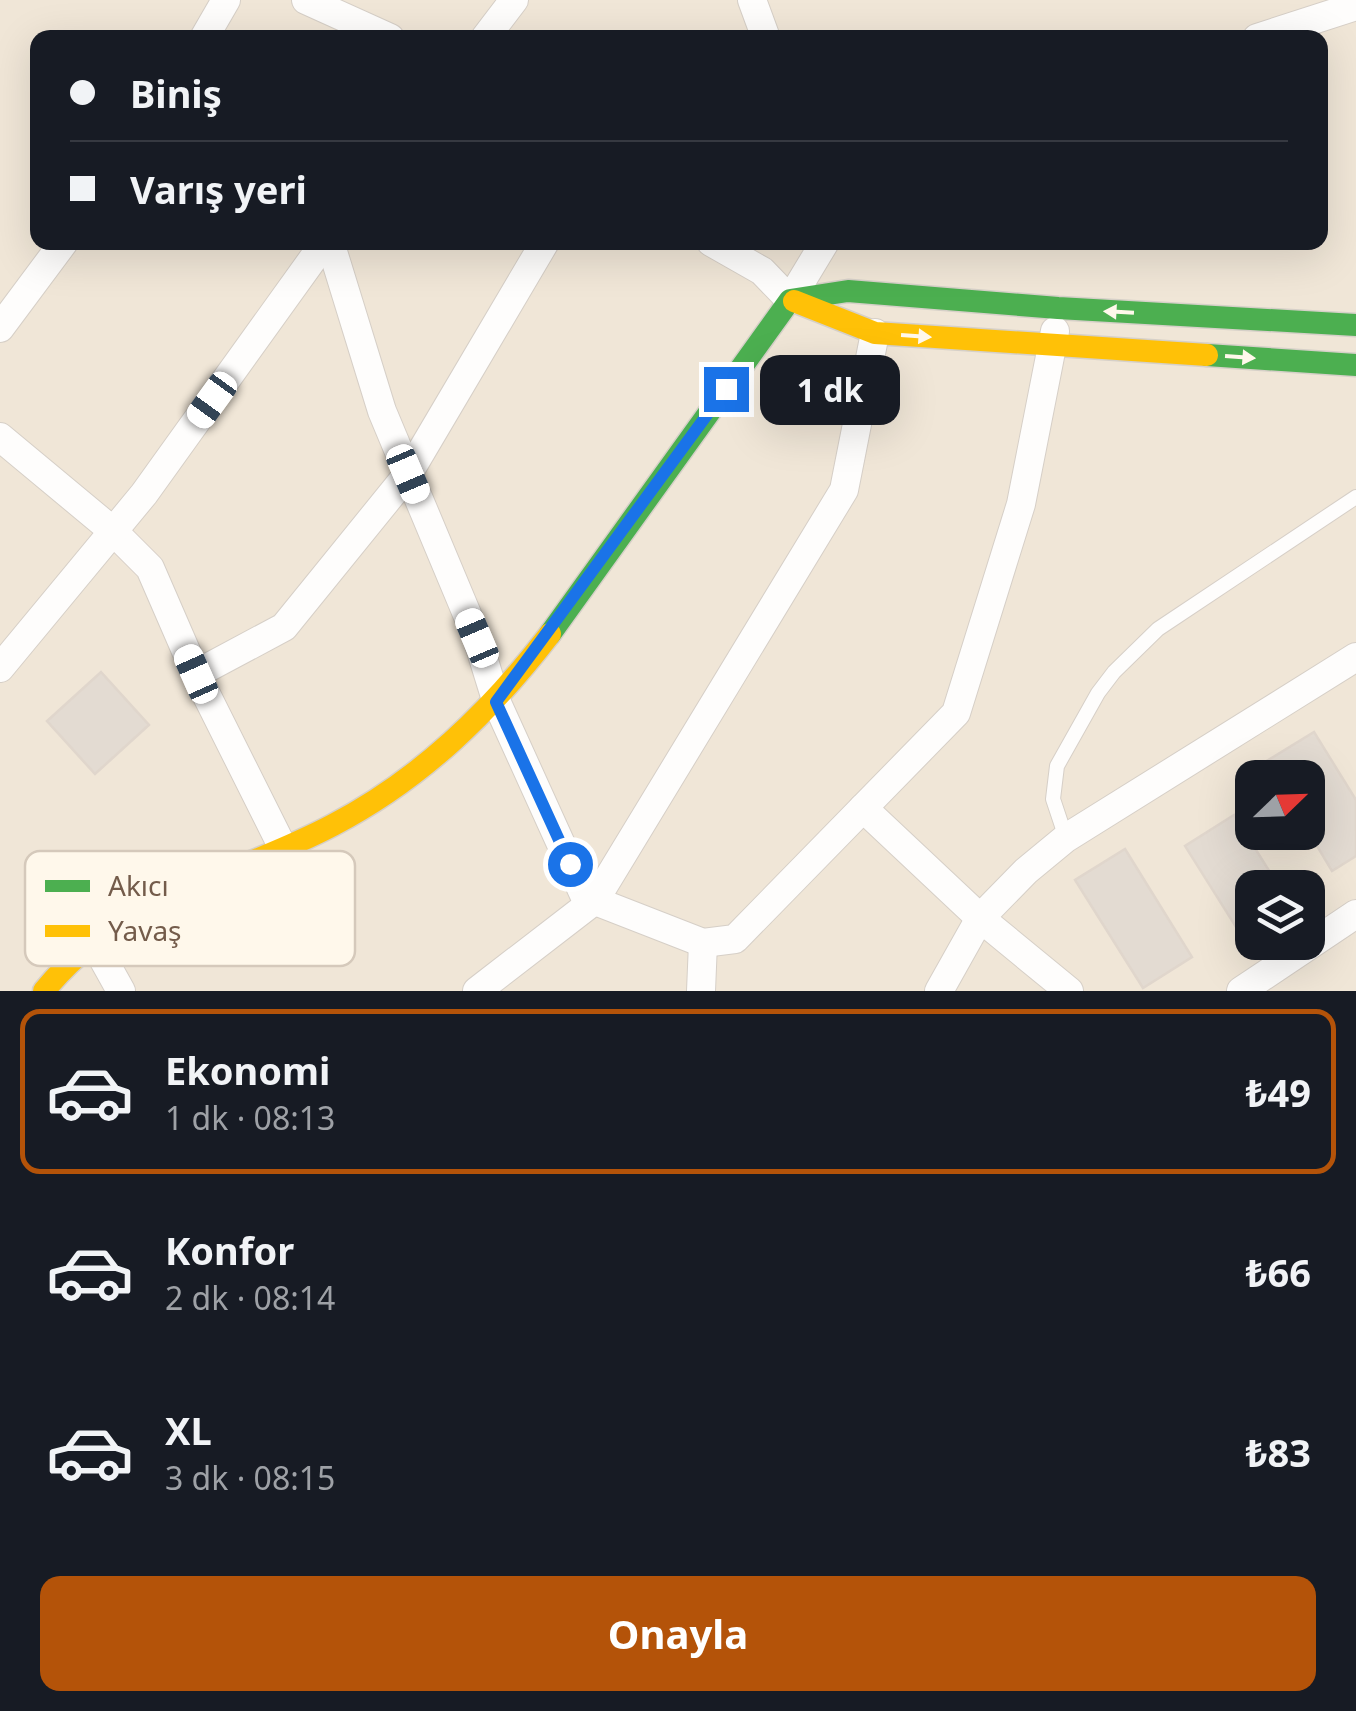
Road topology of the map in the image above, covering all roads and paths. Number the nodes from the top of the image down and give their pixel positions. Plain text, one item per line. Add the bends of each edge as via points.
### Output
1 (226, 0) edge
2 (306, 0) edge
3 (514, 0) edge
4 (752, 0) edge
5 (1356, 6) edge
6 (209, 30) edge
7 (372, 30) edge
8 (491, 30) edge
9 (763, 30) edge
10 (1282, 30) edge
11 (58, 250) edge
12 (321, 250) edge
13 (330, 250) edge
14 (540, 250) edge
15 (725, 250) edge
16 (820, 250) edge
17 (790, 300) junction
18 (1058, 308) junction
19 (1356, 325) edge
20 (0, 328) edge
21 (875, 333) junction
22 (1054, 344) junction
23 (1356, 365) edge
24 (0, 436) edge
25 (408, 474) junction
26 (1356, 497) edge
27 (113, 531) junction
28 (1356, 656) edge
29 (0, 668) edge
30 (196, 674) junction
31 (496, 702) junction
32 (862, 808) junction
33 (1066, 838) junction
34 (284, 850) joint
35 (595, 900) junction
36 (1356, 914) edge
37 (980, 918) junction
38 (703, 943) junction
39 (68, 966) edge
40 (107, 966) edge
41 (504, 981) edge
42 (1257, 986) edge
43 (44, 991) edge
44 (121, 991) edge
45 (477, 991) edge
46 (702, 991) edge
47 (939, 991) edge
48 (1069, 991) edge

1 - 6 street
2 - 7 street
3 - 8 street
4 - 9 street
5 - 10 street
11 - 20 street
12 - 27 street
13 - 25 street
14 - 25 street
15 - 17 street via 762,271
16 - 17 street
17 - 18 street via 848,291
17 - 21 street
17 - 31 street
19 -> 18 street
18 - 22 street
21 -> 22 street
21 - 35 street via 844,490
22 -> 23 street
22 - 32 street via 1021,504 956,712
24 - 27 street
25 - 30 street via 284,627
25 - 31 street via 477,638
26 - 33 lane via 1158,628 1114,672 1057,766 1053,799
27 - 29 street
27 - 30 street via 150,568
28 - 33 street
30 - 34 street
31 - 34 street via 412,776
31 - 35 street via 585,896
32 - 37 street
32 - 38 street via 735,939
33 - 37 street
35 - 38 street
35 - 41 street
36 - 42 street
37 - 47 street
37 - 48 street
38 - 46 street
39 - 43 street
40 - 44 street
41 - 45 street

